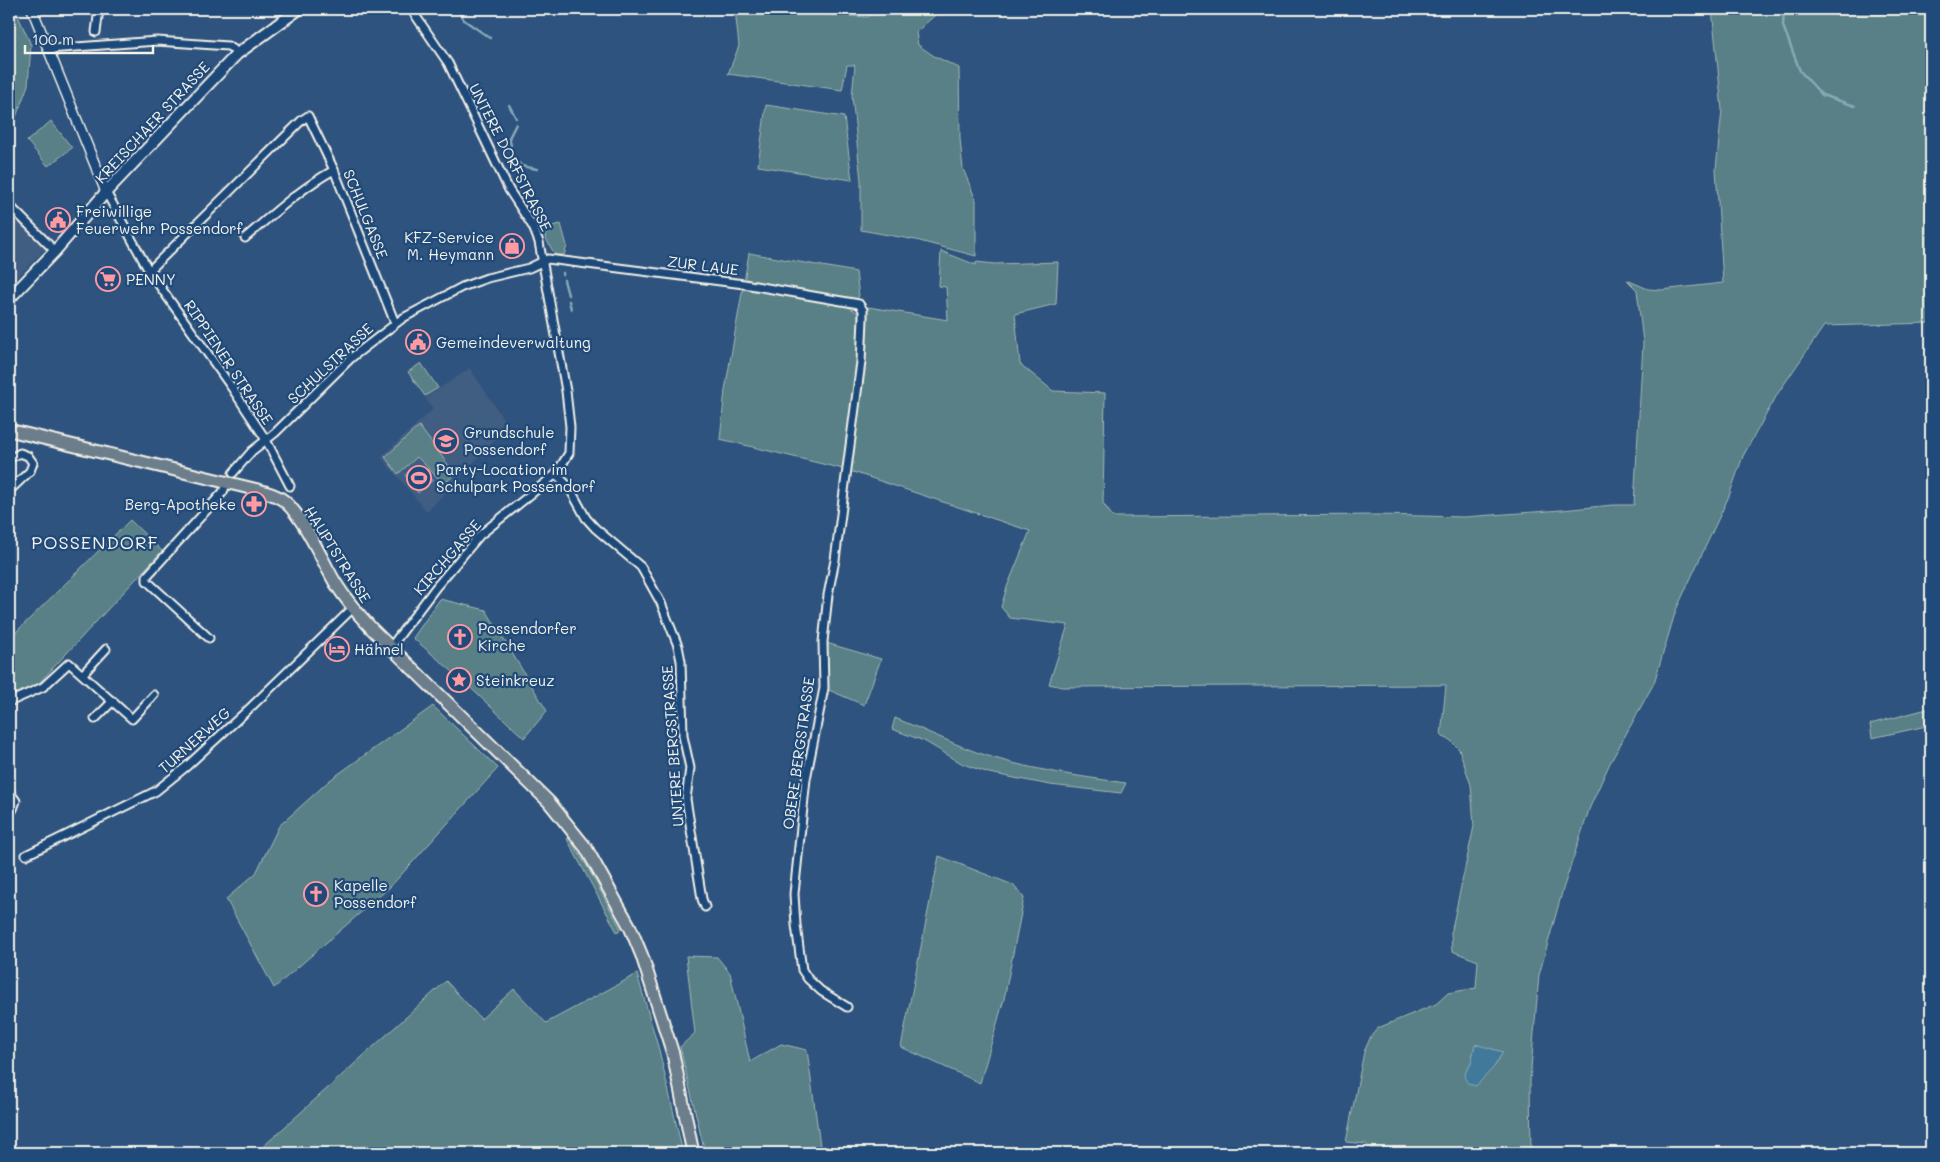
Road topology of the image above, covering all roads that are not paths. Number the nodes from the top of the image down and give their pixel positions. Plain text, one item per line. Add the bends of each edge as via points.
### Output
1 (32, 9) edge
2 (98, 9) edge
3 (298, 9) edge
4 (411, 9) edge
5 (96, 32) dead end
6 (49, 49) junction
7 (237, 54) junction
8 (334, 170) junction
9 (106, 192) junction
10 (9, 205) edge
11 (245, 238) dead end
12 (55, 251) junction
13 (543, 261) junction
14 (149, 271) junction
15 (9, 299) edge
16 (859, 304) joint
17 (395, 323) junction
18 (9, 430) edge
19 (266, 440) junction
20 (9, 459) edge
21 (556, 474) junction
22 (230, 477) junction
23 (290, 486) dead end
24 (9, 491) edge
25 (353, 608) junction
26 (209, 638) dead end
27 (390, 648) junction
28 (106, 650) dead end
29 (83, 674) junction
30 (154, 695) dead end
31 (113, 701) junction
32 (9, 702) edge
33 (95, 719) dead end
34 (9, 791) edge
35 (9, 815) edge
36 (26, 855) dead end
37 (705, 908) dead end
38 (847, 1007) dead end
39 (693, 1153) edge

1 - 6 street, RIPPIENER STRASSE
2 - 5 street
3 - 7 main road, KREISCHAER STRASSE
4 - 13 street, UNTERE DORFSTRASSE via 448,63 509,190 533,227
6 - 7 street, KREISCHAER STRASSE via 157,41 228,46
6 - 9 street, RIPPIENER STRASSE
7 - 9 main road, KREISCHAER STRASSE
8 - 11 street via 320,177
8 - 14 street, SCHULGASSE via 308,116
8 - 17 street, SCHULGASSE
9 - 12 main road, KREISCHAER STRASSE
9 - 14 street, RIPPIENER STRASSE
10 - 12 street
12 - 15 main road, KREISCHAER STRASSE
13 - 16 street, ZUR LAUE via 744,284
13 - 17 street, SCHULSTRASSE via 462,287
13 - 21 street, UNTERE DORFSTRASSE via 570,427 570,453
14 - 19 street, RIPPIENER STRASSE
16 - 38 street, OBERE BERGSTRASSE via 864,319 861,362 836,560 828,595 823,642 824,688 806,778 794,894 802,970 821,991
17 - 19 street, SCHULSTRASSE via 360,350
18 - 22 main road, HAUPTSTRASSE
19 - 22 street, SCHULSTRASSE via 252,450
19 - 23 street, RIPPIENER STRASSE
20 - 24 street via 20,453 33,463 30,471
21 - 27 street, KIRCHGASSE via 480,535
21 - 37 street, UNTERE BERGSTRASSE via 595,528 641,568 661,603 678,646 682,661 684,736 690,768 686,799
22 - 25 main road, HAUPTSTRASSE via 281,499 292,510
22 - 26 street, SCHULSTRASSE via 223,492 147,576 147,581
25 - 27 main road, HAUPTSTRASSE
25 - 36 street, TURNERWEG via 251,707 156,791
27 - 39 main road, HAUPTSTRASSE via 549,802 586,848 630,927 642,956 673,1054
28 - 29 street
29 - 31 street
29 - 32 street via 69,662 43,687
30 - 31 street via 132,719
31 - 33 street
34 - 35 street via 16,801

